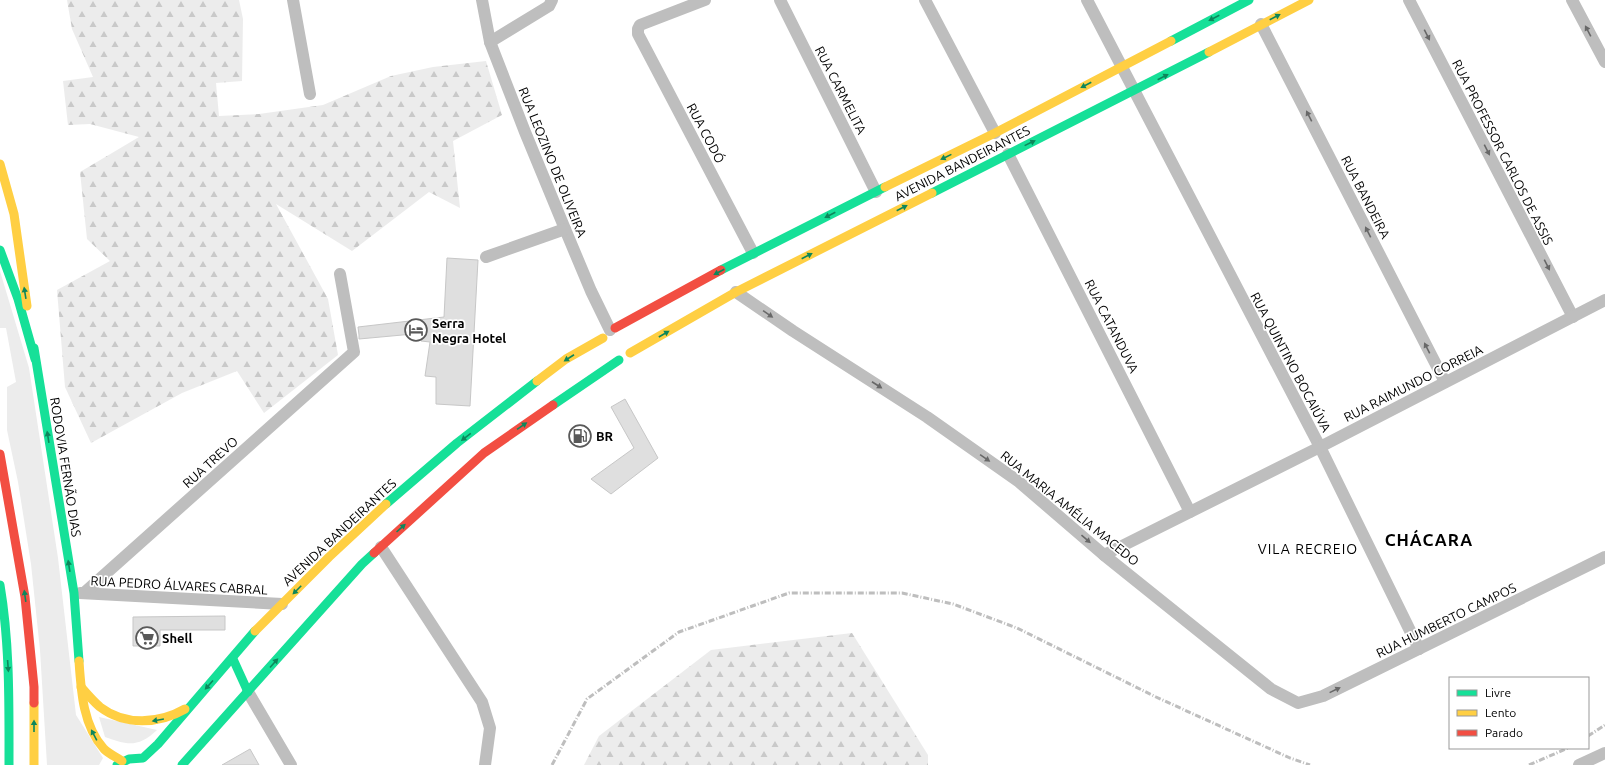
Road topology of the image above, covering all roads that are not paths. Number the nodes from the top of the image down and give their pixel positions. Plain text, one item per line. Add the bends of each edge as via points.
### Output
1 (293, 0) edge
2 (482, 0) edge
3 (552, 0) edge
4 (705, 0) edge
5 (780, 0) edge
6 (925, 0) edge
7 (1088, 0) edge
8 (1248, 0) edge
9 (1309, 0) edge
10 (1409, 0) edge
11 (1572, 0) edge
12 (1261, 24) junction
13 (490, 42) junction
14 (1605, 62) edge
15 (1121, 66) junction
16 (1134, 91) junction
17 (310, 94) dead end
18 (995, 134) junction
19 (1008, 154) junction
20 (0, 164) edge
21 (876, 192) junction
22 (565, 228) junction
23 (0, 250) edge
24 (753, 253) junction
25 (486, 257) dead end
26 (340, 274) dead end
27 (736, 292) junction
28 (1605, 300) edge
29 (1573, 317) junction
30 (609, 332) junction
31 (629, 333) dead end
32 (633, 343) dead end
33 (602, 348) dead end
34 (630, 353) junction
35 (608, 357) dead end
36 (35, 359) junction
37 (619, 360) junction
38 (1445, 382) junction
39 (1320, 447) junction
40 (0, 454) edge
41 (1190, 512) junction
42 (380, 547) junction
43 (1104, 555) junction
44 (1605, 557) edge
45 (0, 585) edge
46 (79, 593) junction
47 (282, 604) junction
48 (1419, 649) junction
49 (233, 659) junction
50 (81, 687) junction
51 (248, 692) junction
52 (1298, 702) joint
53 (193, 704) junction
54 (205, 753) dead end
55 (1605, 753) edge
56 (143, 758) junction
57 (156, 762) dead end
58 (119, 763) edge
59 (9, 765) edge
60 (34, 765) edge
61 (182, 765) edge
62 (291, 765) edge
63 (485, 765) edge
64 (1579, 765) edge

1 - 17 street
2 - 13 street, RUA LEOZINO DE OLIVEIRA
3 - 13 street via 549,6
4 - 24 street, RUA CODÓ via 640,25 638,34
5 - 21 street, RUA CARMELITA
6 - 18 street
7 - 15 street
8 -> 15 main road, AVENIDA BANDEIRANTES
12 -> 9 main road, AVENIDA BANDEIRANTES
10 -> 29 street, RUA PROFESSOR CARLOS DE ASSIS
14 -> 11 street
16 -> 12 main road, AVENIDA BANDEIRANTES
38 -> 12 street, RUA BANDEIRA
13 - 22 street, RUA LEOZINO DE OLIVEIRA
15 - 16 street, RUA QUINTINO BOCAIÚVA
15 -> 18 main road, AVENIDA BANDEIRANTES
19 -> 16 main road, AVENIDA BANDEIRANTES
16 - 39 street, RUA QUINTINO BOCAIÚVA
18 -> 21 main road, AVENIDA BANDEIRANTES
27 -> 19 main road, AVENIDA BANDEIRANTES
19 - 41 street, RUA CATANDUVA
36 -> 20 main road, RODOVIA FERNÃO DIAS via 14,214
21 -> 24 main road, AVENIDA BANDEIRANTES
22 - 25 street
22 - 30 street, RUA LEOZINO DE OLIVEIRA
23 - 36 main road via 18,299
24 -> 30 main road, AVENIDA BANDEIRANTES
26 - 46 street, RUA TREVO via 354,352
34 -> 27 main road, AVENIDA BANDEIRANTES
27 -> 43 street, RUA MARIA AMÉLIA MACEDO via 927,417 1018,481
28 - 29 street, RUA RAIMUNDO CORREIA
29 - 38 street, RUA RAIMUNDO CORREIA
30 - 31 main road via 625,330
30 - 33 main road
30 -> 47 main road, AVENIDA BANDEIRANTES via 566,359 457,444 385,505
32 - 34 main road
34 - 37 main road, AVENIDA BANDEIRANTES
35 - 37 main road
46 -> 36 main road, RODOVIA FERNÃO DIAS
42 -> 37 main road via 484,453
38 - 39 street, RUA RAIMUNDO CORREIA
39 - 41 street, RUA RAIMUNDO CORREIA
39 - 48 street, RUA QUINTINO BOCAIÚVA
60 -> 40 main road via 34,687 25,597
41 - 43 street, RUA RAIMUNDO CORREIA
51 -> 42 main road
42 - 63 street via 482,702 490,728
43 - 52 street, RUA MARIA AMÉLIA MACEDO via 1271,689
44 - 48 street, RUA HUMBERTO CAMPOS
45 -> 59 main road via 9,691
46 - 47 street, RUA PEDRO ÁLVARES CABRAL
46 - 50 main road, RODOVIA FERNÃO DIAS
47 - 49 main road, AVENIDA BANDEIRANTES
52 -> 48 street, RUA HUMBERTO CAMPOS via 1323,696
49 - 51 main road
49 -> 53 main road, AVENIDA BANDEIRANTES
53 -> 50 main road via 165,718 133,720 103,709
58 -> 50 main road, RODOVIA FERNÃO DIAS via 95,737 87,718
51 - 54 main road
51 - 61 main road
51 - 62 street
53 - 56 main road, AVENIDA BANDEIRANTES
55 - 64 street
56 - 57 main road
56 - 58 main road

